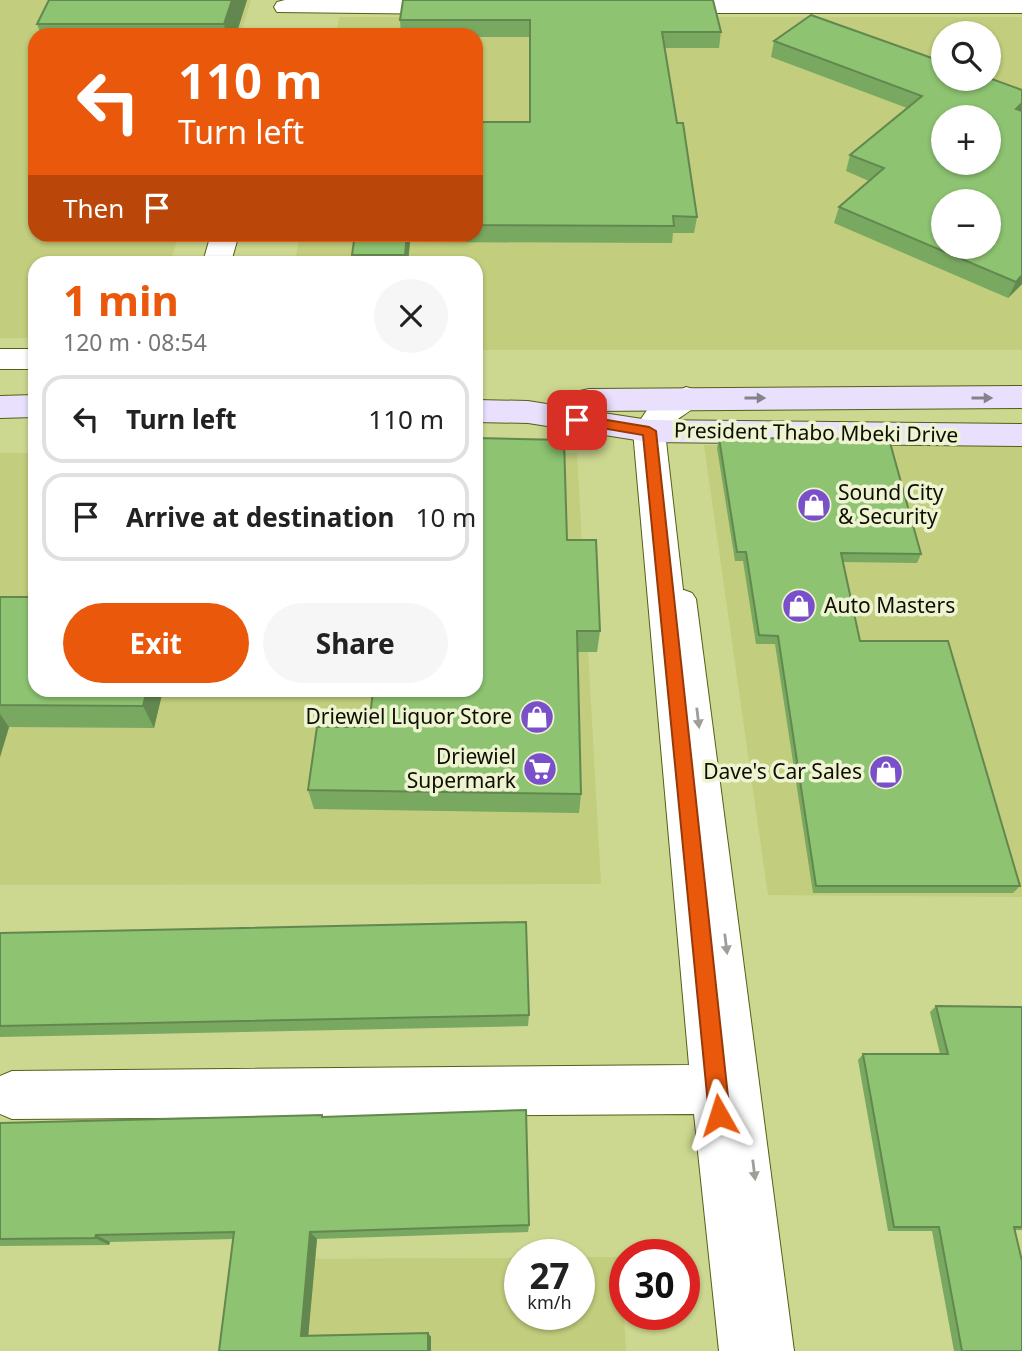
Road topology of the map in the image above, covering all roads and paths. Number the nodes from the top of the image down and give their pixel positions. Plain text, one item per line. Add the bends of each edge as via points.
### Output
1 (378, 3) edge
2 (472, 6) edge
3 (648, 6) edge
4 (1022, 6) edge
5 (284, 11) edge
6 (0, 359) edge
7 (28, 359) edge
8 (1022, 397) edge
9 (483, 411) edge
10 (528, 412) junction
11 (666, 420) junction
12 (1022, 435) edge
13 (716, 1089) junction
14 (12, 1095) dead end
15 (747, 1351) edge
16 (776, 1351) edge

1 - 2 street
1 - 5 street
3 - 4 street
6 - 7 street
11 -> 8 street, President Thabo Mbeki Drive
9 - 10 street, President Thabo Mbeki Drive
10 - 11 street, President Thabo Mbeki Drive
10 - 11 street, President Thabo Mbeki Drive via 589,400
11 - 12 street, President Thabo Mbeki Drive
11 - 13 street
11 -> 16 lane
13 - 14 street
13 - 15 street

